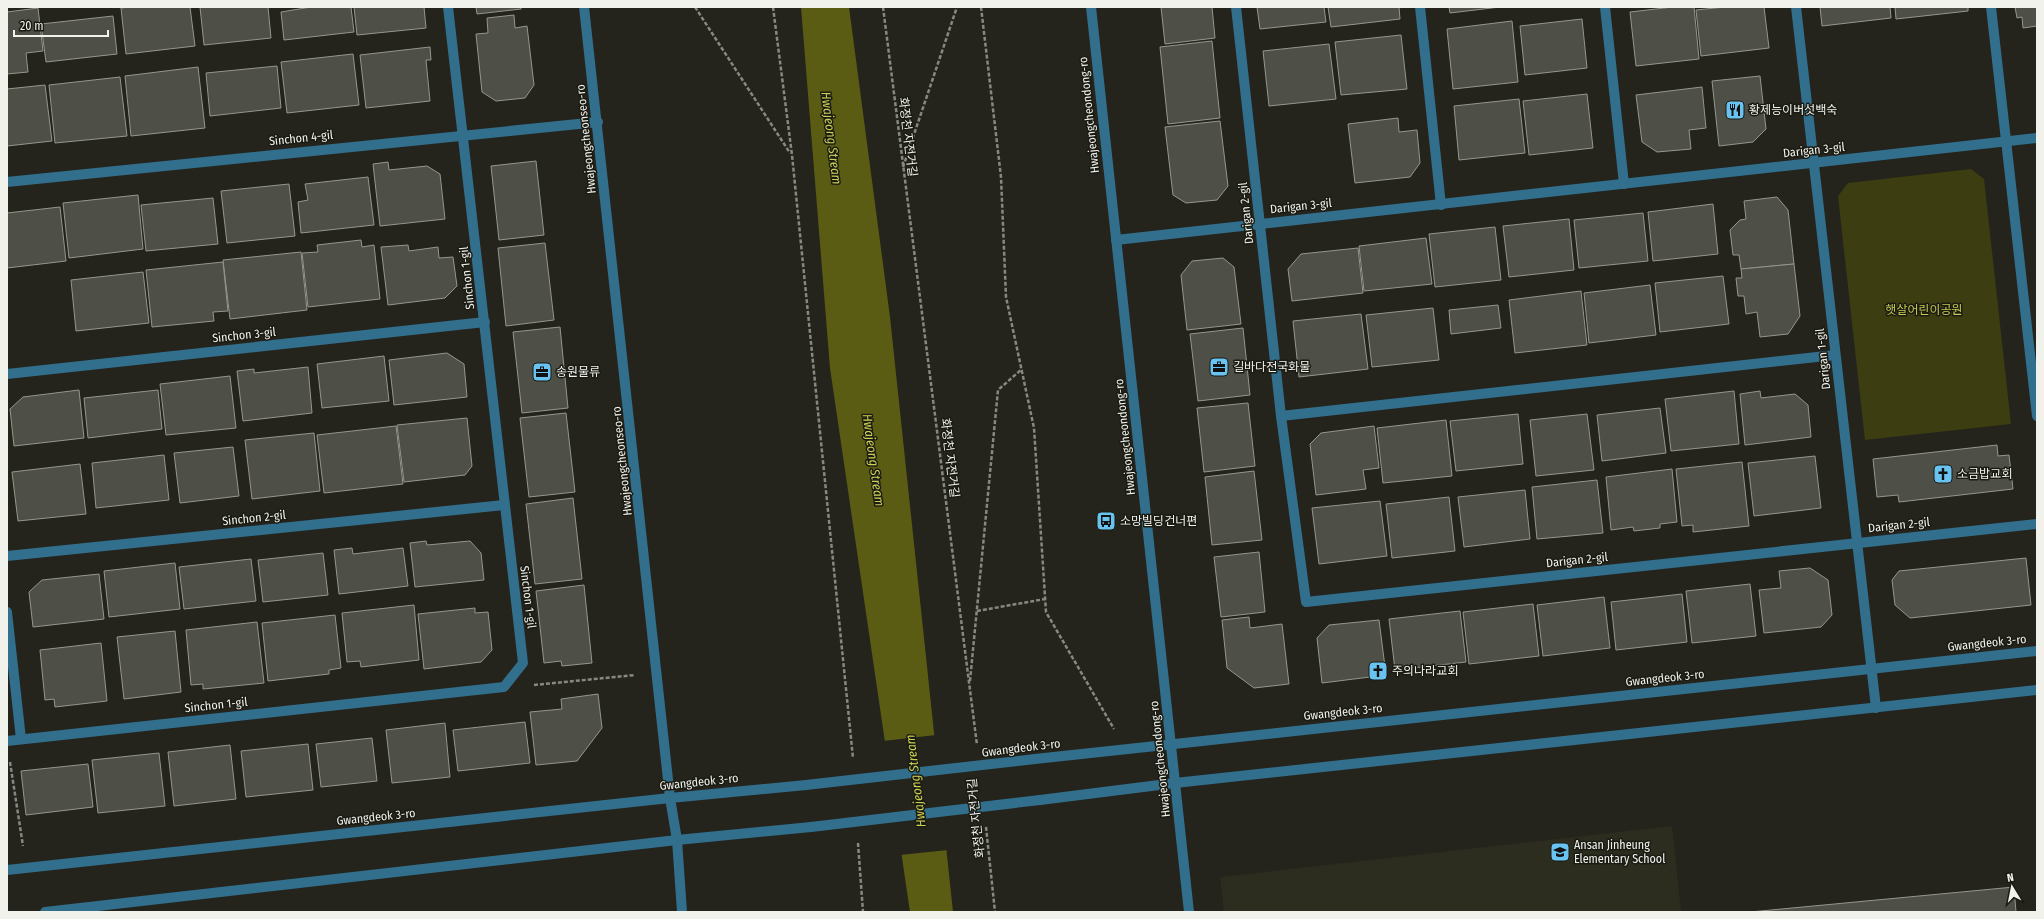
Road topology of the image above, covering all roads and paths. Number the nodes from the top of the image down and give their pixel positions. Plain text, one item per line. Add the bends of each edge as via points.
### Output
1 (448, 7) edge
2 (584, 7) edge
3 (695, 7) edge
4 (773, 7) edge
5 (883, 7) edge
6 (957, 7) edge
7 (981, 7) edge
8 (1091, 7) edge
9 (1236, 7) edge
10 (1420, 7) edge
11 (1605, 7) edge
12 (1796, 7) edge
13 (1991, 7) edge
14 (598, 122) junction
15 (464, 134) junction
16 (2037, 138) edge
17 (2006, 142) junction
18 (792, 155) junction
19 (1814, 163) junction
20 (903, 168) junction
21 (7, 182) edge
22 (1624, 184) junction
23 (1441, 205) junction
24 (1260, 223) junction
25 (1116, 240) junction
26 (485, 322) junction
27 (2032, 335) edge
28 (1835, 355) junction
29 (1022, 369) junction
30 (7, 374) edge
31 (1281, 416) junction
32 (2037, 416) edge
33 (504, 505) junction
34 (2037, 524) edge
35 (1856, 542) junction
36 (7, 556) edge
37 (1045, 599) junction
38 (977, 611) junction
39 (7, 612) edge
40 (2037, 651) edge
41 (1871, 668) junction
42 (658, 673) junction
43 (970, 685) junction
44 (504, 687) junction
45 (2037, 690) edge
46 (1876, 708) junction
47 (21, 739) junction
48 (7, 741) edge
49 (1171, 744) junction
50 (977, 748) dead end
51 (1126, 748) junction
52 (9, 759) dead end
53 (853, 763) dead end
54 (1175, 783) junction
55 (670, 798) junction
56 (986, 826) dead end
57 (677, 840) junction
58 (858, 842) dead end
59 (26, 868) junction
60 (7, 870) edge
61 (45, 912) edge
62 (682, 912) edge
63 (863, 912) edge
64 (995, 912) edge
65 (1189, 912) edge

1 - 15 street, Sinchon 1-gil
2 - 14 street, Hwajeongcheonseo-ro
3 - 18 path
4 - 18 path
5 - 20 path, 화정천 자전거길
6 - 20 path
7 - 29 path via 1001,177 1006,297
8 - 25 street, Hwajeongcheondong-ro
9 - 24 street, Darigan 2-gil
10 - 23 street
11 - 22 street
12 - 19 street, Darigan 1-gil
13 - 17 street
14 - 15 street, Sinchon 4-gil
14 - 42 street, Hwajeongcheonseo-ro
15 - 21 street, Sinchon 4-gil
15 - 26 street, Sinchon 1-gil
16 - 17 street, Darigan 3-gil
17 - 19 street, Darigan 3-gil
17 - 27 street
18 - 53 path
19 - 22 street, Darigan 3-gil
19 - 28 street, Darigan 1-gil
20 - 43 path, 화정천 자전거길
22 - 23 street, Darigan 3-gil
23 - 24 street, Darigan 3-gil
24 - 25 street, Darigan 3-gil
24 - 31 street, Darigan 2-gil
25 - 49 street, Hwajeongcheondong-ro
26 - 30 street, Sinchon 3-gil
26 - 33 street, Sinchon 1-gil
27 - 32 street
28 - 31 street
28 - 35 street, Darigan 1-gil
29 - 37 path via 1034,428
29 - 38 path via 998,390
31 - 35 street, Darigan 2-gil via 1306,602
33 - 36 street, Sinchon 2-gil
33 - 44 street, Sinchon 1-gil via 524,663
34 - 35 street, Darigan 2-gil
35 - 41 street, Darigan 1-gil
37 - 38 path
37 - 51 path via 1046,612
38 - 43 path
39 - 47 street
40 - 41 street, Gwangdeok 3-ro
41 - 46 street, Darigan 1-gil
41 - 49 street, Gwangdeok 3-ro
42 - 44 path
42 - 55 street, Hwajeongcheonseo-ro
43 - 50 path, 화정천 자전거길
44 - 47 street, Sinchon 1-gil
45 - 46 street
46 - 54 street
47 - 48 street, Sinchon 1-gil
49 - 51 street, Gwangdeok 3-ro
49 - 54 street, Hwajeongcheondong-ro
51 - 55 street, Gwangdeok 3-ro, bridge
52 - 59 path
54 - 57 street, bridge via 810,827
54 - 65 street, Hwajeongcheondong-ro
55 - 57 street, Hwajeongcheonseo-ro
55 - 59 street, Gwangdeok 3-ro
56 - 64 path, 화정천 자전거길
57 - 61 street
57 - 62 street, Hwajeongcheonseo-ro
58 - 63 path
59 - 60 street, Gwangdeok 3-ro

